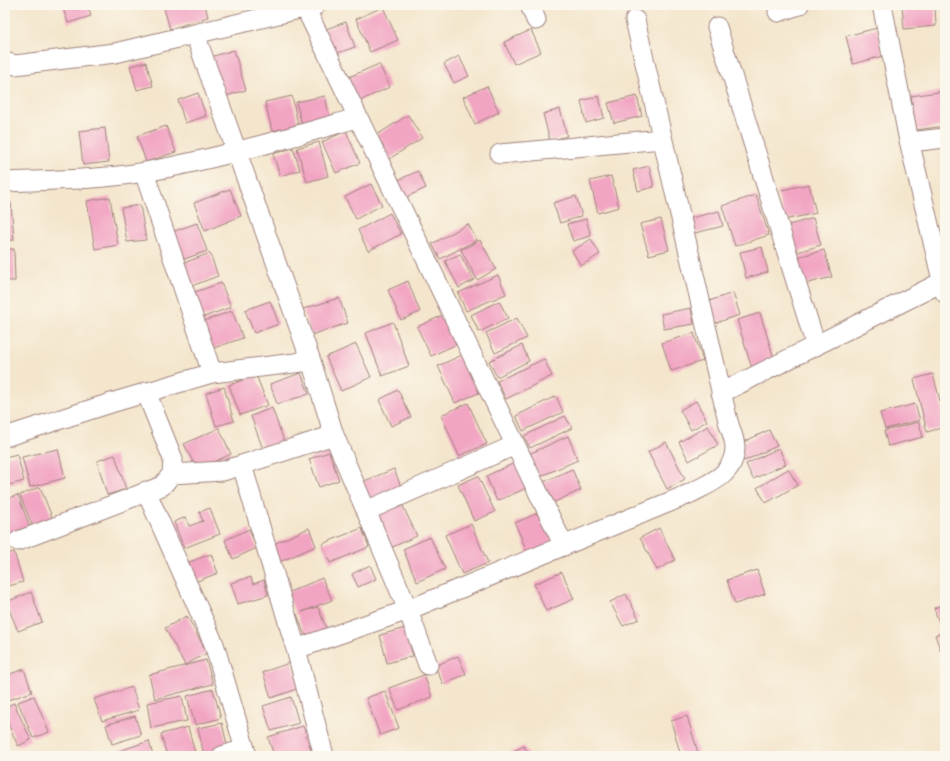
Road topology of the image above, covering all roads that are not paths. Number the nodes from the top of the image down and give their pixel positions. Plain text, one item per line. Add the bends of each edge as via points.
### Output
1 (799, 5) edge
2 (882, 5) edge
3 (308, 6) edge
4 (778, 12) dead end
5 (635, 20) dead end
6 (717, 27) dead end
7 (195, 34) junction
8 (5, 62) edge
9 (357, 118) junction
10 (662, 138) junction
11 (945, 138) edge
12 (910, 142) junction
13 (237, 152) junction
14 (500, 154) dead end
15 (144, 172) junction
16 (5, 182) edge
17 (944, 287) edge
18 (816, 346) junction
19 (311, 361) junction
20 (212, 373) junction
21 (146, 392) junction
22 (722, 393) junction
23 (334, 435) junction
24 (5, 437) edge
25 (515, 445) junction
26 (242, 465) junction
27 (172, 474) junction
28 (146, 492) junction
29 (366, 511) junction
30 (18, 541) dead end
31 (564, 546) junction
32 (408, 610) junction
33 (296, 648) junction
34 (428, 665) dead end
35 (246, 753) edge
36 (222, 756) edge
37 (324, 756) edge

1 - 4 street
2 - 12 street
3 - 7 street
3 - 9 street
5 - 10 street
6 - 18 street
7 - 8 street via 115,53 15,65
7 - 13 street
9 - 13 street
9 - 25 street
10 - 14 street
10 - 22 street
11 - 12 street
12 - 17 street
13 - 15 street
13 - 19 street
15 - 16 street via 76,180
15 - 20 street
17 - 18 street
18 - 22 street
19 - 20 street
19 - 23 street
20 - 21 street
21 - 24 street
21 - 27 street via 173,459
22 - 31 street via 735,447 732,462 723,476 689,494
23 - 26 street
23 - 29 street
25 - 29 street
25 - 31 street
26 - 27 street via 223,471
26 - 33 street
27 - 28 street via 162,486
28 - 30 street
28 - 35 street via 214,644
29 - 32 street
31 - 32 street
32 - 33 street
32 - 34 street
33 - 37 street
35 - 36 street

